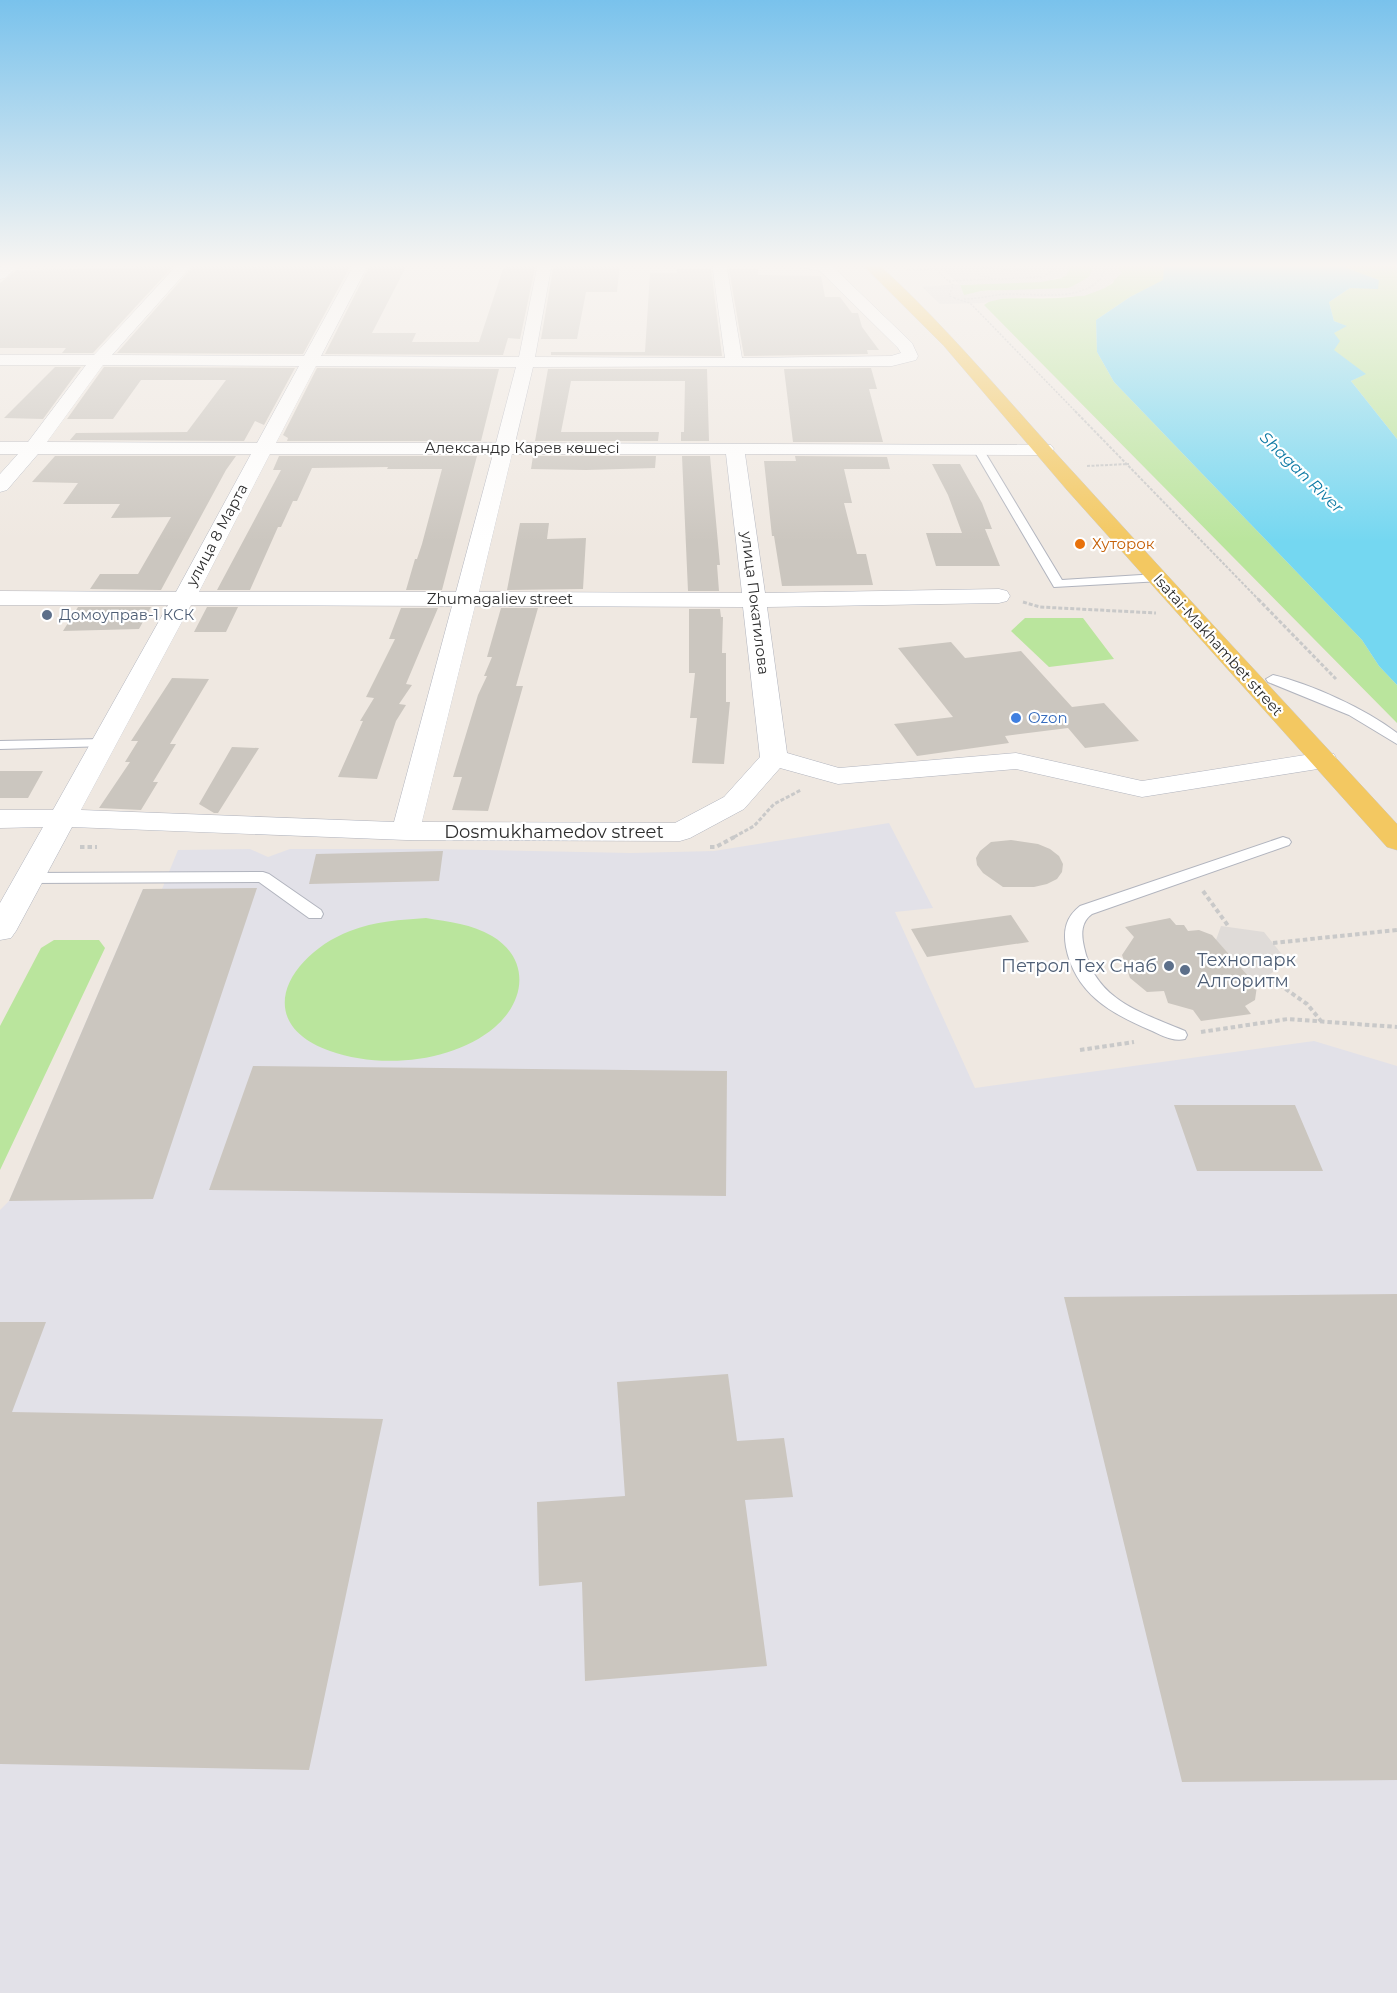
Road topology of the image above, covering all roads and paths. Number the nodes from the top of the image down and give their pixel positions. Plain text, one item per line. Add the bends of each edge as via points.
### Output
1 (103, 356) edge
2 (312, 356) edge
3 (527, 356) edge
4 (733, 356) edge
5 (909, 356) edge
6 (962, 356) edge
7 (980, 356) edge
8 (1022, 356) edge
9 (0, 360) edge
10 (98, 361) junction
11 (309, 362) junction
12 (526, 363) junction
13 (734, 363) junction
14 (0, 448) edge
15 (33, 448) junction
16 (264, 448) junction
17 (503, 448) junction
18 (735, 448) junction
19 (978, 449) junction
20 (1055, 449) junction
21 (0, 486) edge
22 (1157, 578) junction
23 (999, 596) joint
24 (0, 598) edge
25 (184, 598) junction
26 (466, 599) junction
27 (755, 600) junction
28 (1190, 615) junction
29 (1337, 679) dead end
30 (1273, 680) junction
31 (1397, 740) edge
32 (104, 743) junction
33 (0, 745) edge
34 (774, 758) junction
35 (1324, 760) junction
36 (1397, 813) edge
37 (62, 818) junction
38 (0, 819) edge
39 (406, 831) junction
40 (1397, 841) edge
41 (1283, 843) dead end
42 (1190, 874) junction
43 (29, 878) junction
44 (315, 914) dead end
45 (1229, 927) dead end
46 (1397, 930) edge
47 (0, 931) edge
48 (1273, 943) dead end
49 (1267, 976) dead end
50 (1322, 1022) junction
51 (1397, 1028) edge
52 (1178, 1035) junction
53 (1080, 1050) dead end

1 - 10 street
2 - 11 street, улица 8 Марта
3 - 12 street
4 - 13 street
5 - 13 street via 892,361
6 - 20 main road, Isatai-Makhambet street
7 - 20 main road, Isatai-Makhambet street
8 - 29 path
9 - 10 street
10 - 11 street
10 - 15 street
11 - 12 street
11 - 16 street, улица 8 Марта
12 - 13 street
12 - 17 street
14 - 15 street, Александр Карев көшесі
15 - 16 street, Александр Карев көшесі
15 - 21 street
16 - 17 street, Александр Карев көшесі
16 - 25 street, улица 8 Марта
17 - 18 street, Александр Карев көшесі
17 - 26 street
18 - 19 street, Александр Карев көшесі
18 - 27 street, улица Покатилова
19 - 20 street, Александр Карев көшесі
19 - 22 lane via 1058,584
20 - 22 main road, Isatai-Makhambet street
20 - 30 main road, Isatai-Makhambet street
22 - 28 main road, Isatai-Makhambet street
23 - 27 street, Zhumagaliev street
23 - 28 path via 1040,607
24 - 25 street, Zhumagaliev street
25 - 26 street, Zhumagaliev street
25 - 32 street, улица 8 Марта
26 - 27 street, Zhumagaliev street
26 - 39 street
27 - 34 street, улица Покатилова
28 - 35 main road, Isatai-Makhambet street
30 - 31 lane via 1336,704
30 - 36 main road, Isatai-Makhambet street
32 - 33 lane
32 - 37 street, улица 8 Марта
34 - 35 street via 837,776 1016,761 1142,789
34 - 39 street, Dosmukhamedov street via 734,803 680,832
35 - 40 main road, Isatai-Makhambet street
37 - 38 street, Dosmukhamedov street
37 - 39 street, Dosmukhamedov street
37 - 43 street, улица 8 Марта
41 - 42 lane
42 - 45 path
42 - 52 lane via 1086,910 1077,916 1073,927 1075,948 1089,985 1113,1006
43 - 44 lane via 263,877
43 - 47 street, улица 8 Марта
46 - 48 path
49 - 50 path via 1307,1004
50 - 51 path
50 - 52 path via 1288,1019
52 - 53 path

